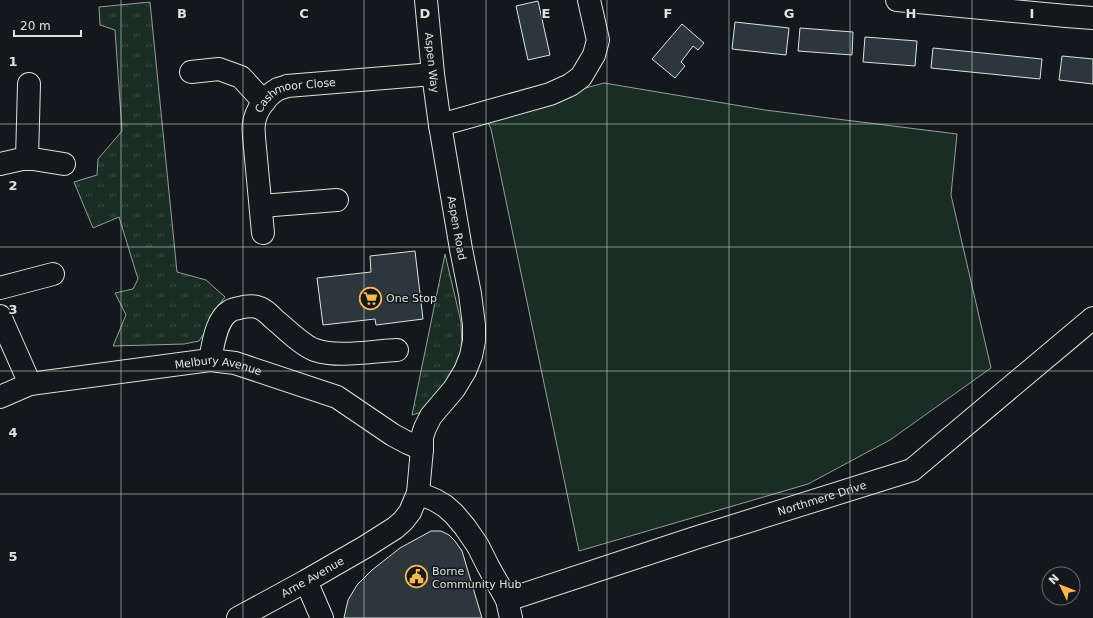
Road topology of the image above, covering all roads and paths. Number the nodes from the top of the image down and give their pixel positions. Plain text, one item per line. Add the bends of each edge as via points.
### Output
1 (426, 0) edge
2 (589, 0) edge
3 (897, 0) edge
4 (1093, 18) edge
5 (191, 72) dead end
6 (433, 74) junction
7 (29, 84) dead end
8 (264, 102) junction
9 (440, 125) junction
10 (27, 159) junction
11 (0, 164) edge
12 (64, 164) dead end
13 (337, 200) dead end
14 (261, 206) junction
15 (263, 233) dead end
16 (53, 274) dead end
17 (0, 288) edge
18 (0, 316) edge
19 (1093, 318) edge
20 (397, 350) dead end
21 (210, 360) junction
22 (30, 384) junction
23 (0, 397) edge
24 (422, 449) junction
25 (418, 493) junction
26 (385, 534) joint
27 (306, 581) junction
28 (509, 609) edge
29 (238, 618) edge
30 (322, 618) edge

1 - 6 street, Aspen Way
2 - 9 street via 598,40 594,55 581,77 550,94
3 - 4 street
5 - 8 street via 219,69 241,77
6 - 8 street, Cashmoor Close via 287,86 278,89
6 - 9 street, Aspen Way
7 - 10 street
8 - 14 street, Cashmoor Close via 257,112 254,123
9 - 24 street, Aspen Road via 470,294 474,341 465,371 425,428
10 - 11 street
10 - 12 street
13 - 14 street
14 - 15 street, Cashmoor Close
16 - 17 street
18 - 22 street
19 - 28 street, Northmere Drive via 912,470 695,538
20 - 21 street via 327,353 314,349 293,335 268,313 249,306 230,310 223,316 218,325
21 - 22 street, Melbury Avenue
21 - 24 street, Melbury Avenue via 235,363 337,397 393,435
22 - 23 street, Melbury Avenue
24 - 25 street, Aspen Road
25 - 26 street, Aspen Road via 403,521
25 - 28 street via 445,506 465,527 478,546
26 - 27 street, Arne Avenue
27 - 29 street, Arne Avenue
27 - 30 street

